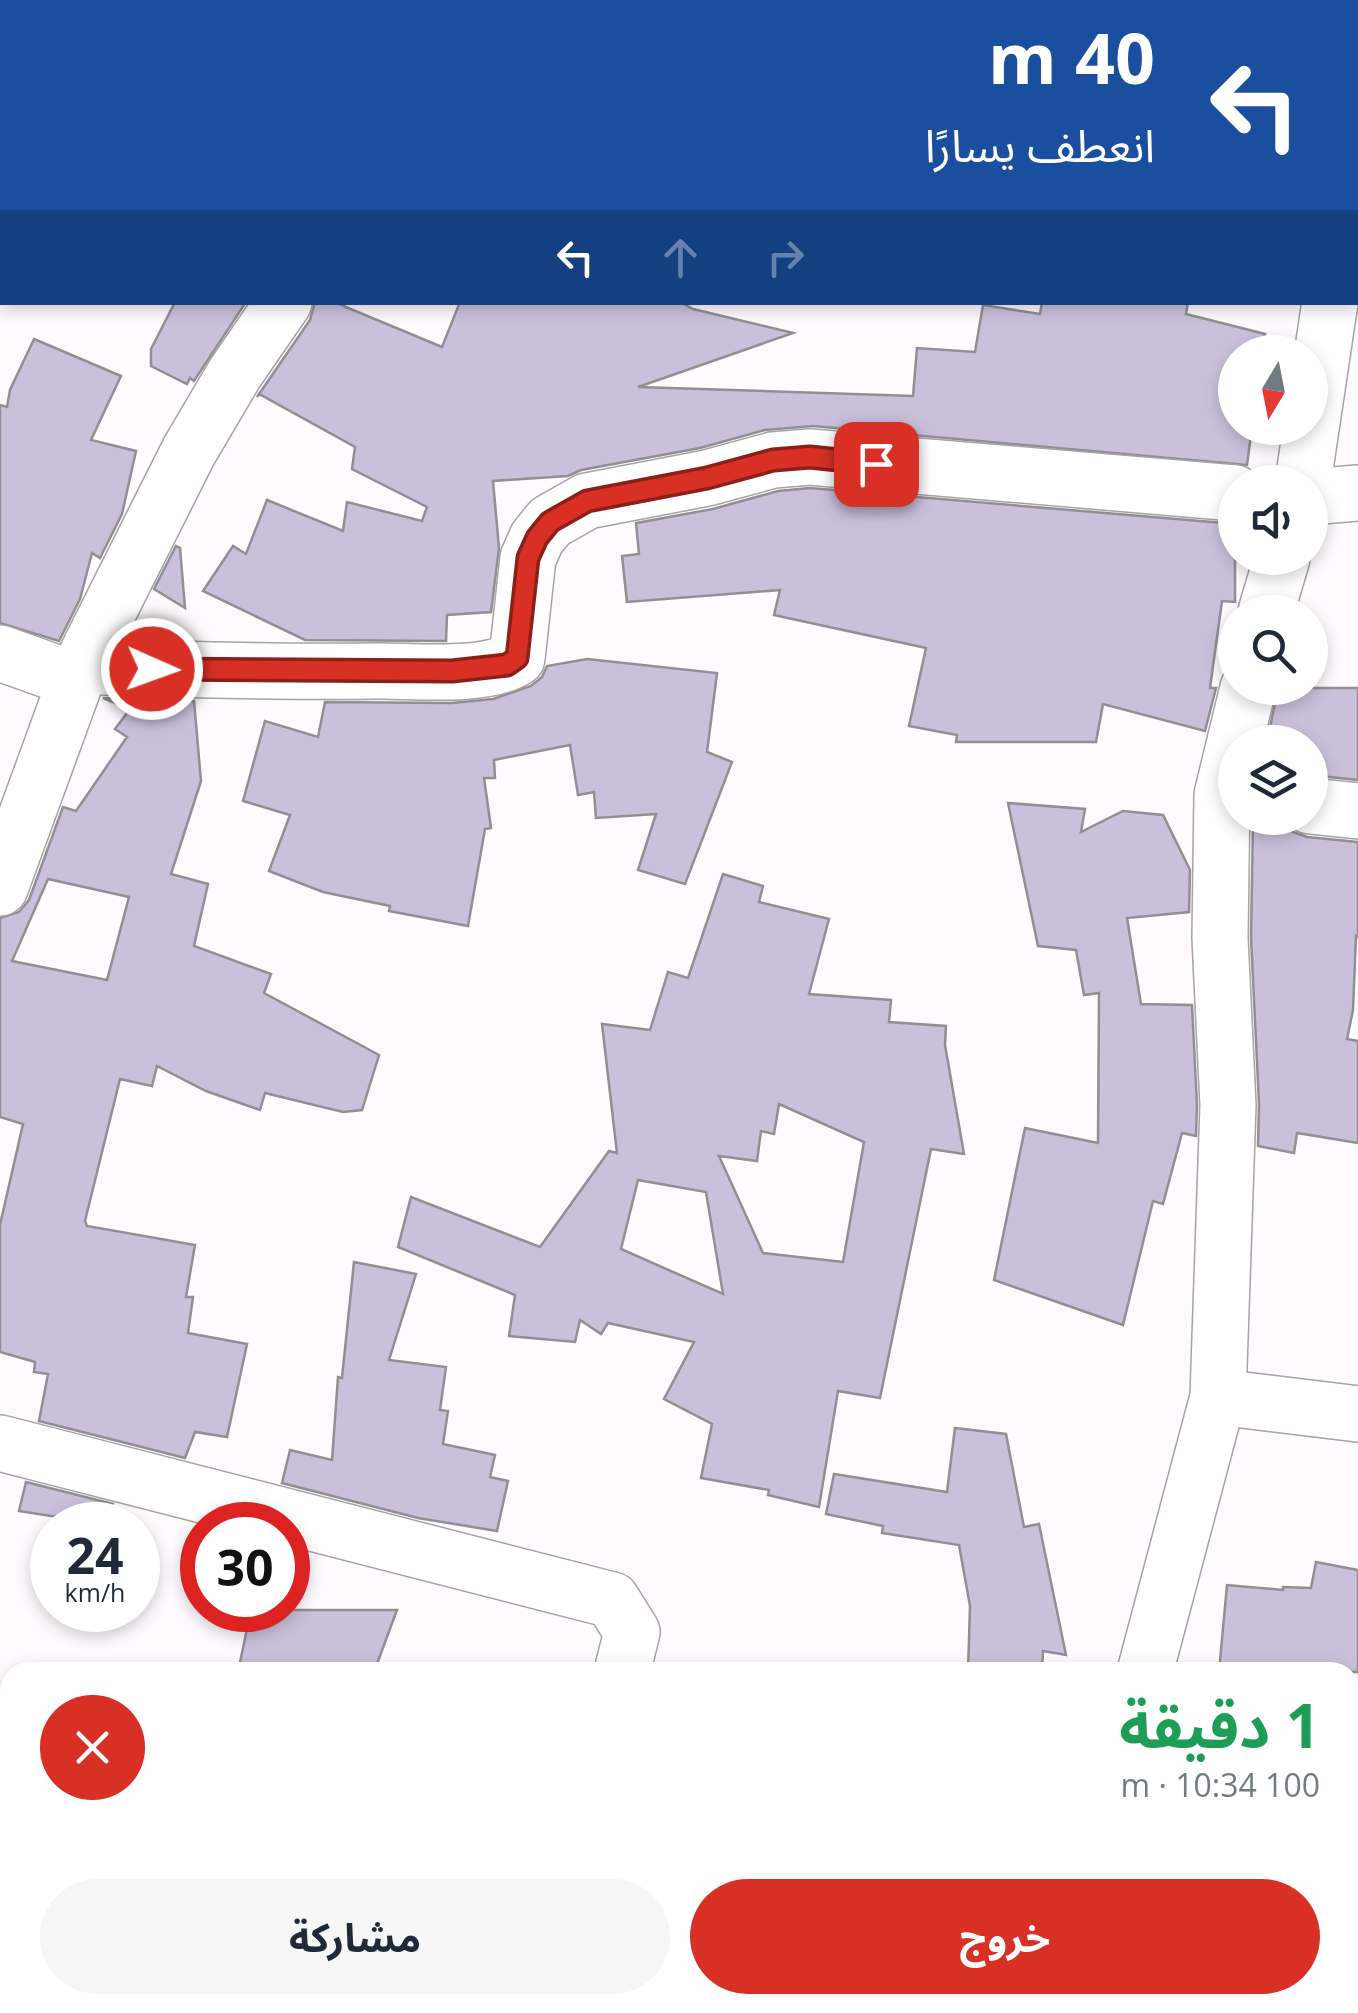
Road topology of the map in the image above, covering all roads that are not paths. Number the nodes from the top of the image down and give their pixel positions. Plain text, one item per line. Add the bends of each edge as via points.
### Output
1 (282, 305) edge
2 (1330, 305) edge
3 (1306, 465) edge
4 (1218, 492) edge
5 (1358, 493) edge
6 (1328, 495) edge
7 (0, 654) edge
8 (79, 673) junction
9 (1328, 808) edge
10 (1358, 812) edge
11 (1227, 835) edge
12 (0, 888) edge
13 (1218, 1397) junction
14 (1358, 1414) edge
15 (0, 1443) edge
16 (624, 1662) edge
17 (1148, 1662) edge

1 - 8 street via 190,450
2 - 3 street
4 - 8 street via 810,457 773,460 587,501 550,522 528,558 517,658 507,665
5 - 6 street
7 - 8 street
8 - 12 street
9 - 10 street
11 - 13 street via 1220,938 1228,1104
13 - 14 street
13 - 17 street
15 - 16 street via 612,1600 632,1632

